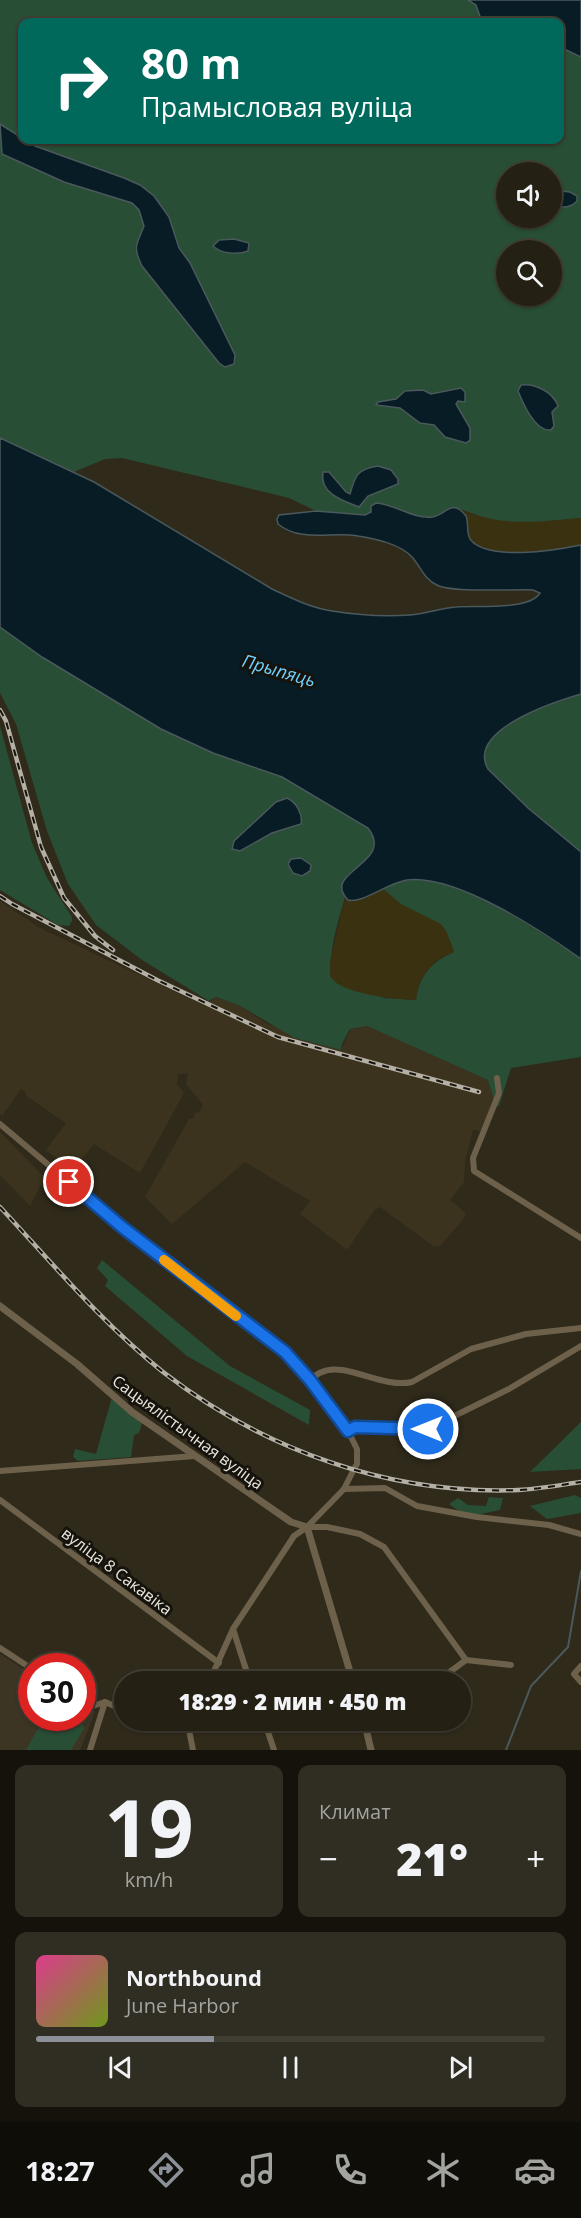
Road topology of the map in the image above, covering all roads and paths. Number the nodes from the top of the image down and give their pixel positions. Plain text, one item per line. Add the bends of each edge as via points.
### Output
1 (497, 1078) dead end
2 (0, 1124) edge
3 (581, 1238) edge
4 (0, 1306) edge
5 (581, 1328) edge
6 (581, 1346) edge
7 (310, 1380) junction
8 (348, 1431) junction
9 (195, 1456) junction
10 (0, 1471) edge
11 (344, 1489) junction
12 (0, 1500) edge
13 (307, 1527) junction
14 (581, 1533) edge
15 (233, 1629) junction
16 (0, 1648) edge
17 (18, 1660) edge
18 (466, 1660) junction
19 (219, 1663) junction
20 (511, 1665) dead end
21 (581, 1666) edge
22 (215, 1671) edge
23 (246, 1671) edge
24 (350, 1671) edge
25 (451, 1671) edge
26 (581, 1682) edge
27 (105, 1702) junction
28 (96, 1705) edge
29 (114, 1706) edge
30 (191, 1731) edge
31 (268, 1731) edge
32 (367, 1731) edge
33 (89, 1749) edge
34 (193, 1750) edge
35 (274, 1750) edge
36 (371, 1750) edge

1 - 3 street via 499,1094 472,1166 477,1173
2 - 7 street via 122,1227 285,1352
4 - 9 street, Сацыялістычная вуліца via 132,1412
5 - 7 street via 526,1334 471,1349 405,1383 333,1370 322,1371
6 - 8 street via 509,1389 428,1429 355,1427
7 - 8 street
8 - 11 street via 357,1449 357,1464
9 - 10 street
9 - 13 street, Сацыялістычная вуліца via 291,1522
11 - 13 street
11 - 14 street via 385,1488 417,1506
12 - 19 street, вуліца 8 Сакавіка
13 - 15 street via 294,1536
13 - 18 street, Сацыялістычная вуліца via 360,1534 384,1547
13 - 24 street
15 - 19 street
15 - 23 street
16 - 17 street
18 - 20 street
18 - 25 street
19 - 22 street
21 - 26 street via 574,1674
27 - 28 street
27 - 29 street
27 - 33 street
30 - 34 street
31 - 35 street
32 - 36 street

